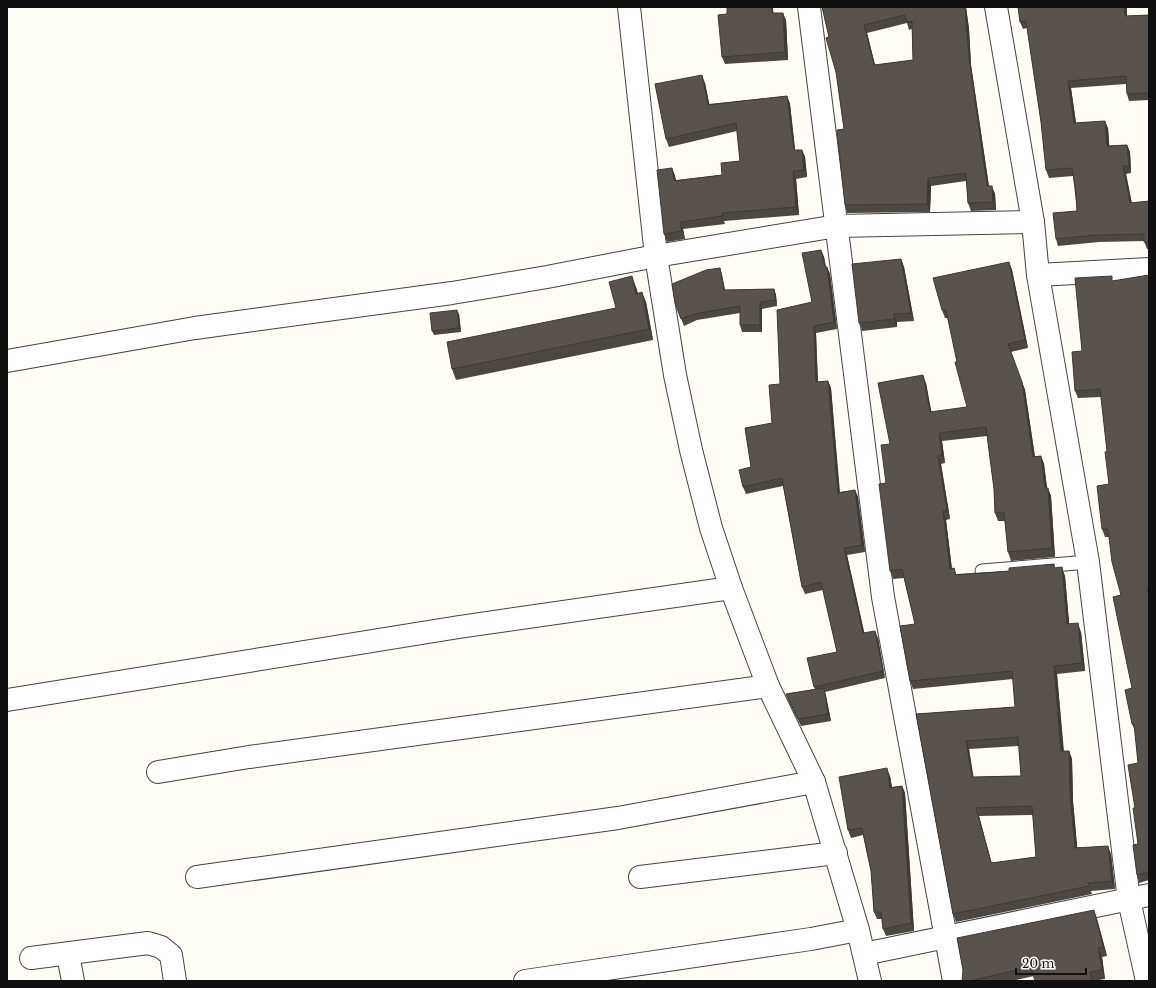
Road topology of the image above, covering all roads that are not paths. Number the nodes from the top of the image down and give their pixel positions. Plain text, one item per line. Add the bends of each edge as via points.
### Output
1 (629, 7) edge
2 (809, 7) edge
3 (996, 7) edge
4 (1033, 222) junction
5 (838, 226) junction
6 (656, 256) junction
7 (1149, 269) edge
8 (1038, 275) junction
9 (7, 361) edge
10 (1088, 562) junction
11 (982, 571) dead end
12 (731, 588) junction
13 (768, 686) junction
14 (7, 700) edge
15 (158, 772) dead end
16 (814, 782) junction
17 (836, 853) junction
18 (197, 876) dead end
19 (640, 877) dead end
20 (1139, 897) edge
21 (858, 930) junction
22 (946, 938) junction
23 (864, 954) junction
24 (68, 955) junction
25 (31, 958) dead end
26 (73, 981) edge
27 (175, 981) edge
28 (525, 981) edge
29 (870, 981) edge
30 (954, 981) edge
31 (1147, 981) edge

1 - 6 street
2 - 5 street
3 - 4 street
4 - 5 street
4 - 8 street
5 - 6 street
5 - 22 street via 883,597
6 - 9 street via 547,278 195,328
6 - 12 street via 675,374 691,450
7 - 8 street
8 - 10 street
10 - 11 lane
10 - 20 street
12 - 13 street
12 - 14 street via 459,627
13 - 15 street via 250,757
13 - 16 street
16 - 17 street
16 - 18 street via 618,818
17 - 19 street
17 - 21 street
20 - 22 street
20 - 31 street
21 - 23 street
21 - 28 street
22 - 23 street
22 - 30 street
23 - 29 street
24 - 25 street
24 - 26 street
24 - 27 street via 148,943 161,947 171,955

